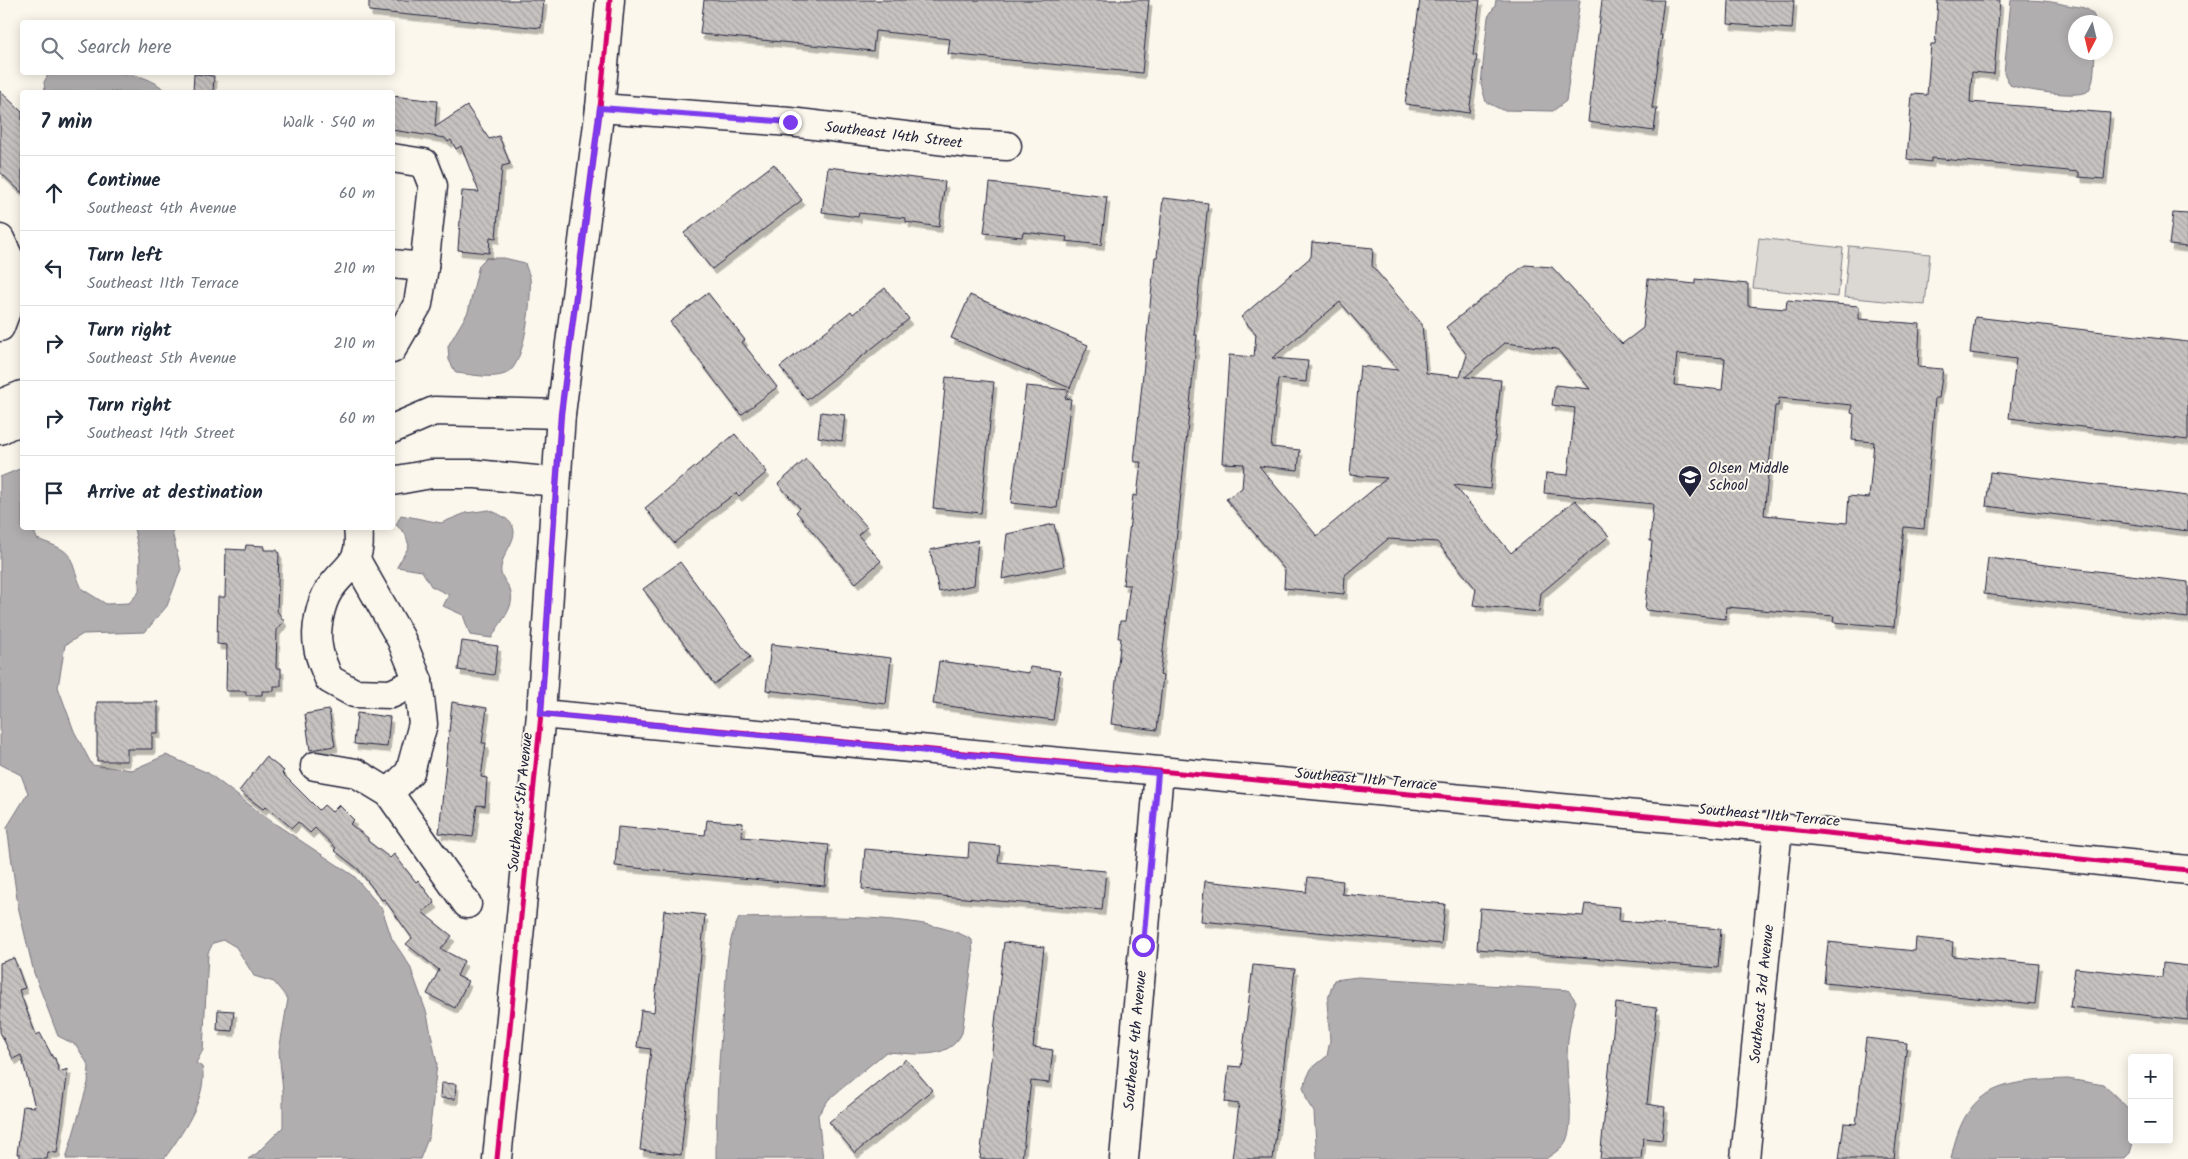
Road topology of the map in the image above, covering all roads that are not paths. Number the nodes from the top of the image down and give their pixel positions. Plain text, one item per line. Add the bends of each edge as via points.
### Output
1 (610, 0) edge
2 (600, 108) junction
3 (1007, 146) dead end
4 (395, 158) edge
5 (0, 239) edge
6 (395, 264) edge
7 (424, 267) junction
8 (0, 327) edge
9 (395, 344) edge
10 (20, 399) edge
11 (561, 414) junction
12 (6, 418) edge
13 (395, 428) edge
14 (395, 480) edge
15 (556, 482) junction
16 (358, 530) edge
17 (356, 560) junction
18 (418, 681) junction
19 (541, 714) junction
20 (315, 766) dead end
21 (1158, 773) junction
22 (390, 793) junction
23 (1778, 828) junction
24 (2188, 870) edge
25 (466, 904) dead end
26 (497, 1159) edge
27 (1124, 1159) edge
28 (1745, 1159) edge

1 - 2 street, Southeast 5th Avenue
2 - 3 street, Southeast 14th Street via 790,122
2 - 11 street, Southeast 5th Avenue
4 - 7 street via 424,163 433,186
5 - 8 street via 9,258 9,303
6 - 7 street
7 - 9 street via 418,304
10 - 12 street
11 - 13 street via 434,410
11 - 15 street, Southeast 5th Avenue
14 - 15 street via 431,474 476,474
15 - 19 street, Southeast 5th Avenue
16 - 17 street
17 - 18 street via 401,639
17 - 18 street via 329,591 319,616 317,646 328,679 354,693 391,694
18 - 22 street via 423,724 410,772
19 - 21 street, Southeast 11th Terrace
19 - 26 street, Southeast 5th Avenue
20 - 22 street via 356,773
21 - 23 street, Southeast 11th Terrace
21 - 27 street, Southeast 4th Avenue
22 - 25 street
23 - 24 street, Southeast 11th Terrace
23 - 28 street, Southeast 3rd Avenue

